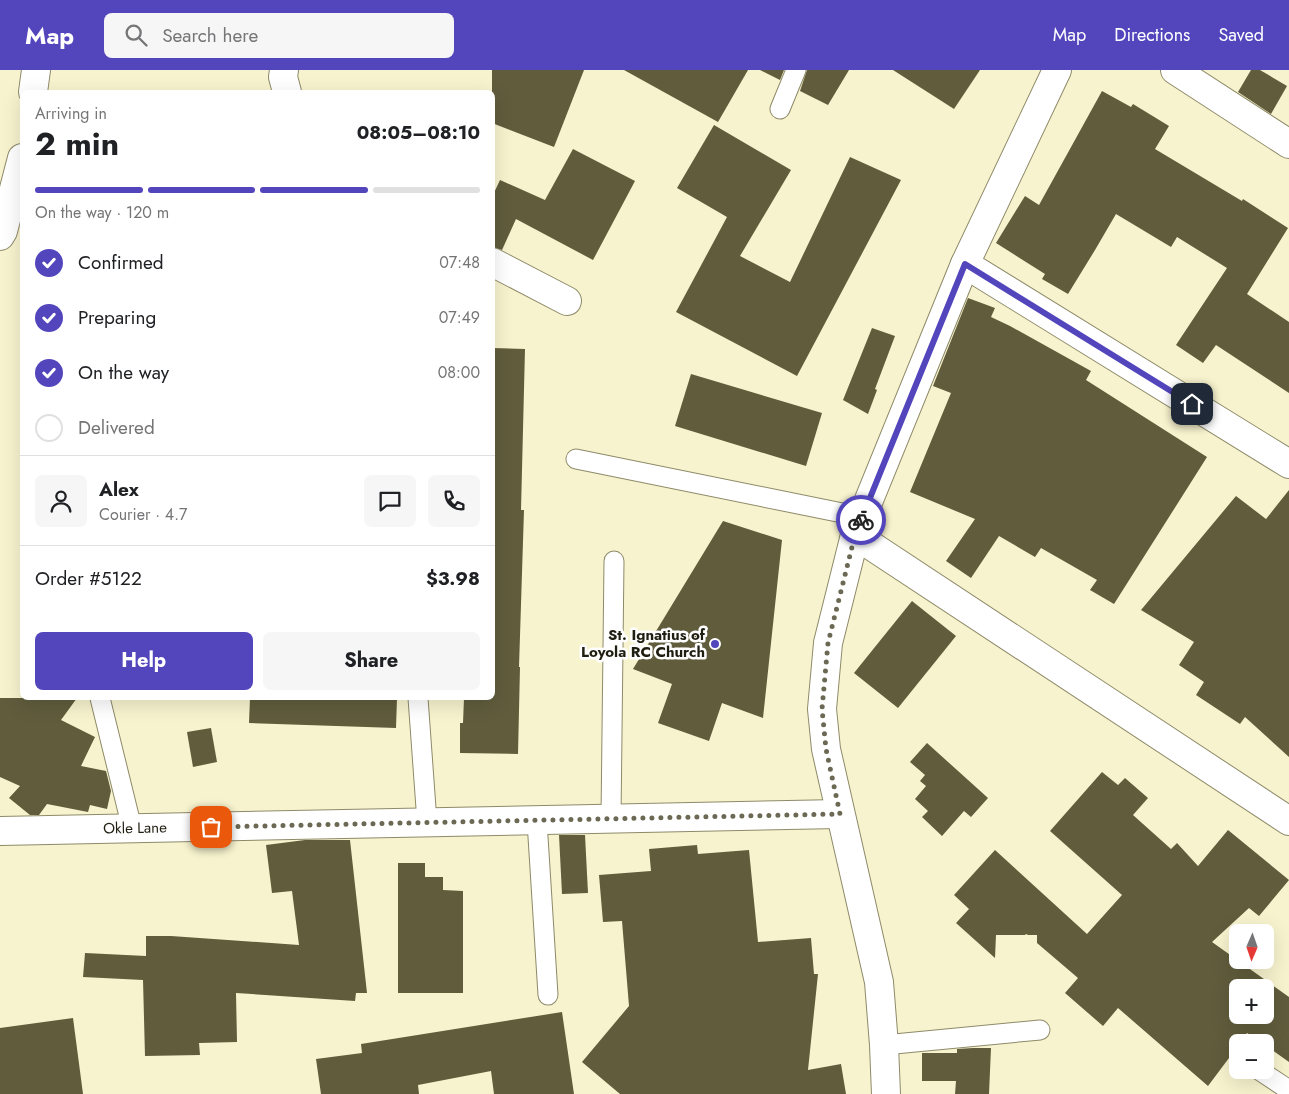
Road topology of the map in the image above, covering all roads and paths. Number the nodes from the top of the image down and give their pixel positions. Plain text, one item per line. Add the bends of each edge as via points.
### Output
1 (36, 70) edge
2 (284, 70) edge
3 (796, 70) edge
4 (1057, 70) edge
5 (1175, 70) edge
6 (33, 90) edge
7 (286, 90) edge
8 (780, 109) dead end
9 (1289, 144) edge
10 (20, 165) edge
11 (0, 236) edge
12 (495, 264) edge
13 (965, 264) junction
14 (566, 301) dead end
15 (576, 458) dead end
16 (1289, 464) edge
17 (859, 526) junction
18 (614, 561) dead end
19 (100, 700) edge
20 (418, 700) edge
21 (840, 814) junction
22 (611, 819) junction
23 (537, 820) junction
24 (1289, 821) edge
25 (427, 822) junction
26 (132, 828) junction
27 (0, 831) edge
28 (548, 995) dead end
29 (1040, 1030) dead end
30 (884, 1045) junction
31 (1272, 1079) edge
32 (1289, 1090) edge
33 (886, 1094) edge

1 - 6 street
2 - 7 street via 282,77
3 - 8 lane
4 - 13 street
5 - 9 street
10 - 11 street
12 - 14 street
13 - 16 street
13 - 17 street
15 - 17 lane
17 - 21 street via 828,643 822,709 826,749
17 - 24 street
18 - 22 lane
19 - 26 lane
20 - 25 lane
21 - 22 street, Okle Lane
21 - 30 street via 879,982
22 - 23 street, Okle Lane
23 - 25 street, Okle Lane
23 - 28 lane
25 - 26 street, Okle Lane
26 - 27 street, Okle Lane
29 - 30 lane
30 - 33 street
31 - 32 lane

